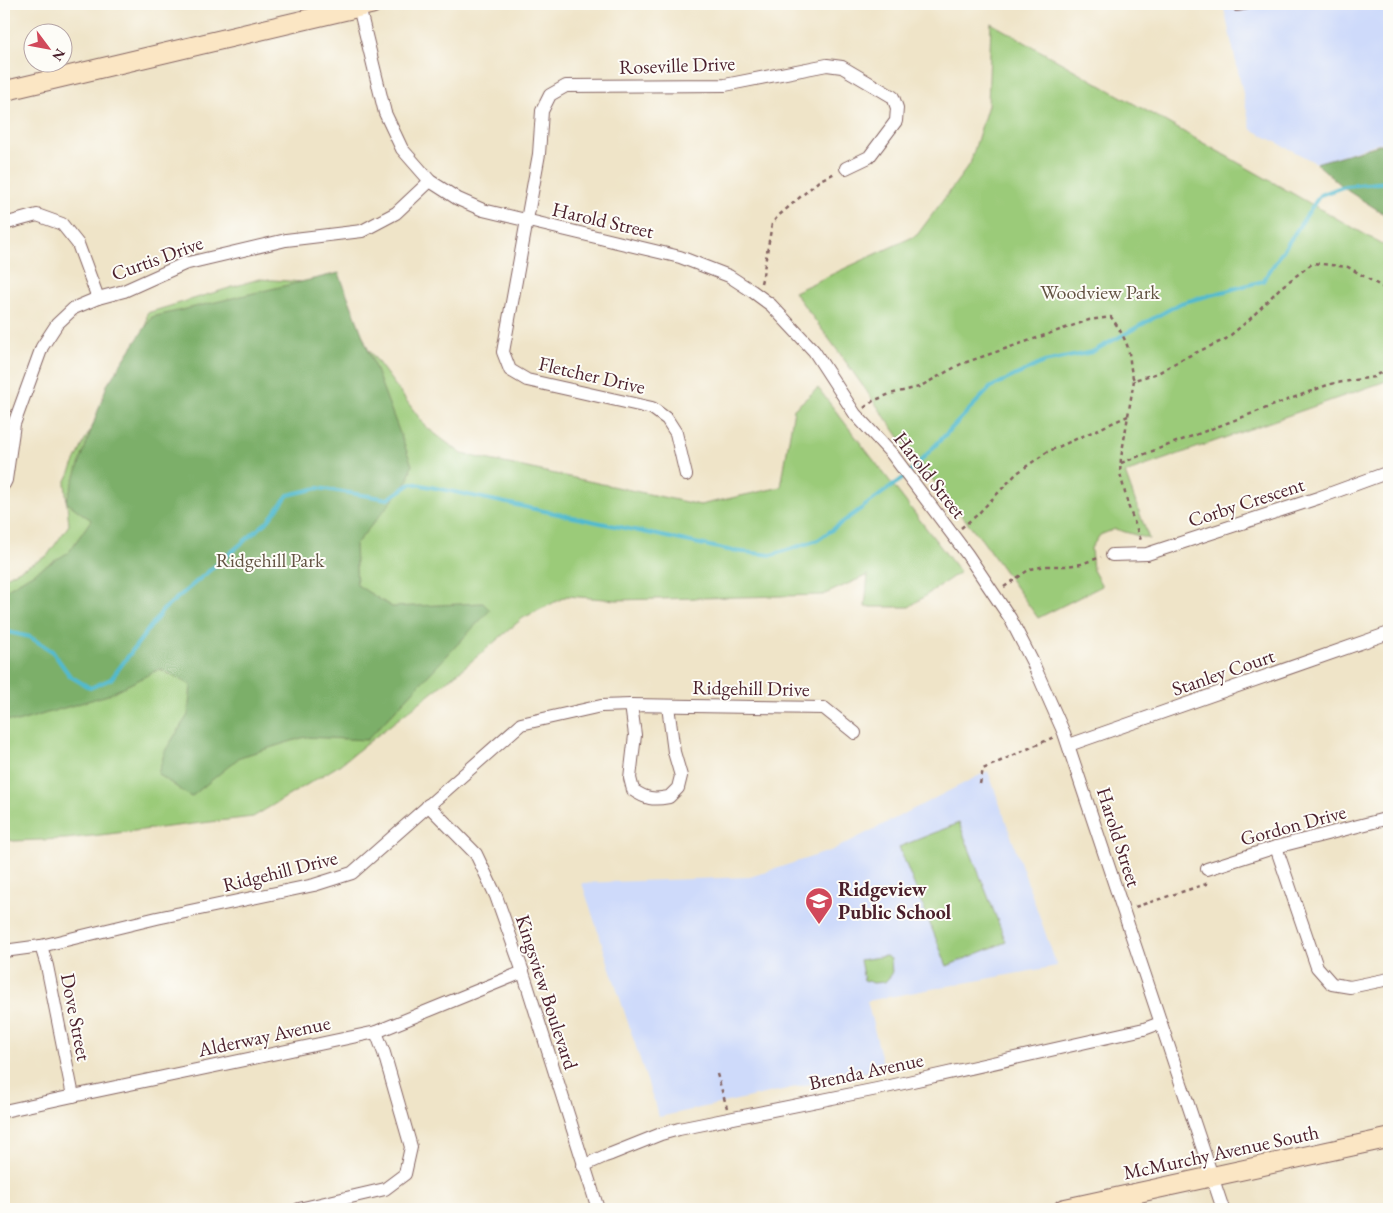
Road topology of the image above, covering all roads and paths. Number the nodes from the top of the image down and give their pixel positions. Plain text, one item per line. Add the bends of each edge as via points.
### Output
1 (1236, 4) edge
2 (1259, 4) edge
3 (363, 5) edge
4 (4, 91) edge
5 (846, 168) joint
6 (430, 181) junction
7 (526, 221) junction
8 (4, 224) edge
9 (1389, 291) edge
10 (757, 294) junction
11 (98, 298) junction
12 (1389, 366) edge
13 (1134, 380) junction
14 (854, 414) junction
15 (1128, 416) junction
16 (1121, 463) junction
17 (1389, 472) edge
18 (686, 475) dead end
19 (4, 484) edge
20 (952, 535) junction
21 (1147, 554) junction
22 (1112, 555) joint
23 (994, 595) junction
24 (1389, 633) edge
25 (631, 705) junction
26 (668, 706) junction
27 (856, 733) dead end
28 (1064, 733) junction
29 (1069, 745) junction
30 (980, 784) dead end
31 (428, 805) junction
32 (1389, 818) edge
33 (1276, 847) junction
34 (1207, 869) joint
35 (1124, 911) junction
36 (41, 946) junction
37 (4, 951) edge
38 (523, 972) junction
39 (1389, 979) edge
40 (1160, 1023) junction
41 (376, 1032) junction
42 (716, 1074) dead end
43 (73, 1096) junction
44 (4, 1112) edge
45 (730, 1119) junction
46 (1389, 1138) edge
47 (583, 1166) junction
48 (1211, 1177) junction
49 (298, 1209) edge
50 (598, 1209) edge
51 (1063, 1209) edge
52 (1223, 1209) edge

1 - 2 lane via 1238,8
3 - 4 main road
3 - 6 street, Harold Street via 385,113 402,149
5 - 7 street, Roseville Drive via 869,157 896,120 897,108 893,98 842,67 827,65 725,85 566,86 550,95 542,111 539,154
5 - 10 path via 820,180 772,224 764,275
6 - 7 street, Harold Street via 483,210
6 - 11 street, Curtis Drive via 396,213 362,230 286,240 184,264 124,291
7 - 10 street, Harold Street via 680,257 729,276
7 - 18 street, Fletcher Drive via 503,352 510,370 527,380 652,408 667,419 676,433
8 - 11 street via 37,215 62,224 78,244
9 - 13 path via 1348,267 1314,262 1280,288 1226,339 1158,373
10 - 14 street, Harold Street via 814,352
11 - 19 street, Curtis Drive via 74,308 57,324 42,346 14,424
12 - 16 path via 1374,377 1330,384
13 - 14 path via 1127,346 1111,317 1089,320 960,364 918,387 873,401
13 - 15 path
14 - 20 street, Harold Street via 892,454
15 - 16 path
15 - 20 path via 1047,452 1017,473 977,515
16 - 21 path via 1120,473 1128,505
17 - 21 street, Corby Crescent
20 - 23 street, Harold Street
21 - 22 street, Corby Crescent
22 - 23 path via 1082,564 1030,569
23 - 28 street, Harold Street via 1032,661
24 - 29 street, Stanley Court
25 - 26 street, Ridgehill Drive
25 - 26 street, Ridgehill Drive via 635,735 630,778 633,790 654,800 669,798 678,788 680,776
25 - 31 street, Ridgehill Drive via 602,706 521,724
26 - 27 street, Ridgehill Drive via 824,708
28 - 29 street, Harold Street
28 - 30 path via 983,769
29 - 35 street, Harold Street
31 - 36 street, Ridgehill Drive via 352,873 314,885
31 - 38 street, Kingsview Boulevard via 476,854 496,896
32 - 33 street, Gordon Drive
33 - 34 street, Gordon Drive
33 - 39 street via 1316,968 1332,984 1350,988
34 - 35 path via 1206,884
35 - 40 street, Harold Street
36 - 37 street, Ridgehill Drive
36 - 43 street, Dove Street
38 - 41 street, Alderway Avenue
38 - 47 street, Kingsview Boulevard
40 - 45 street, Brenda Avenue via 877,1089
40 - 48 street, Harold Street
41 - 43 street, Alderway Avenue
41 - 49 street via 411,1147 406,1174 385,1189
42 - 45 path
43 - 44 street, Alderway Avenue
45 - 47 street, Brenda Avenue via 660,1134
46 - 48 main road, McMurchy Avenue South
47 - 50 street, Kingsview Boulevard
48 - 51 main road, McMurchy Avenue South
48 - 52 street, Harold Street

